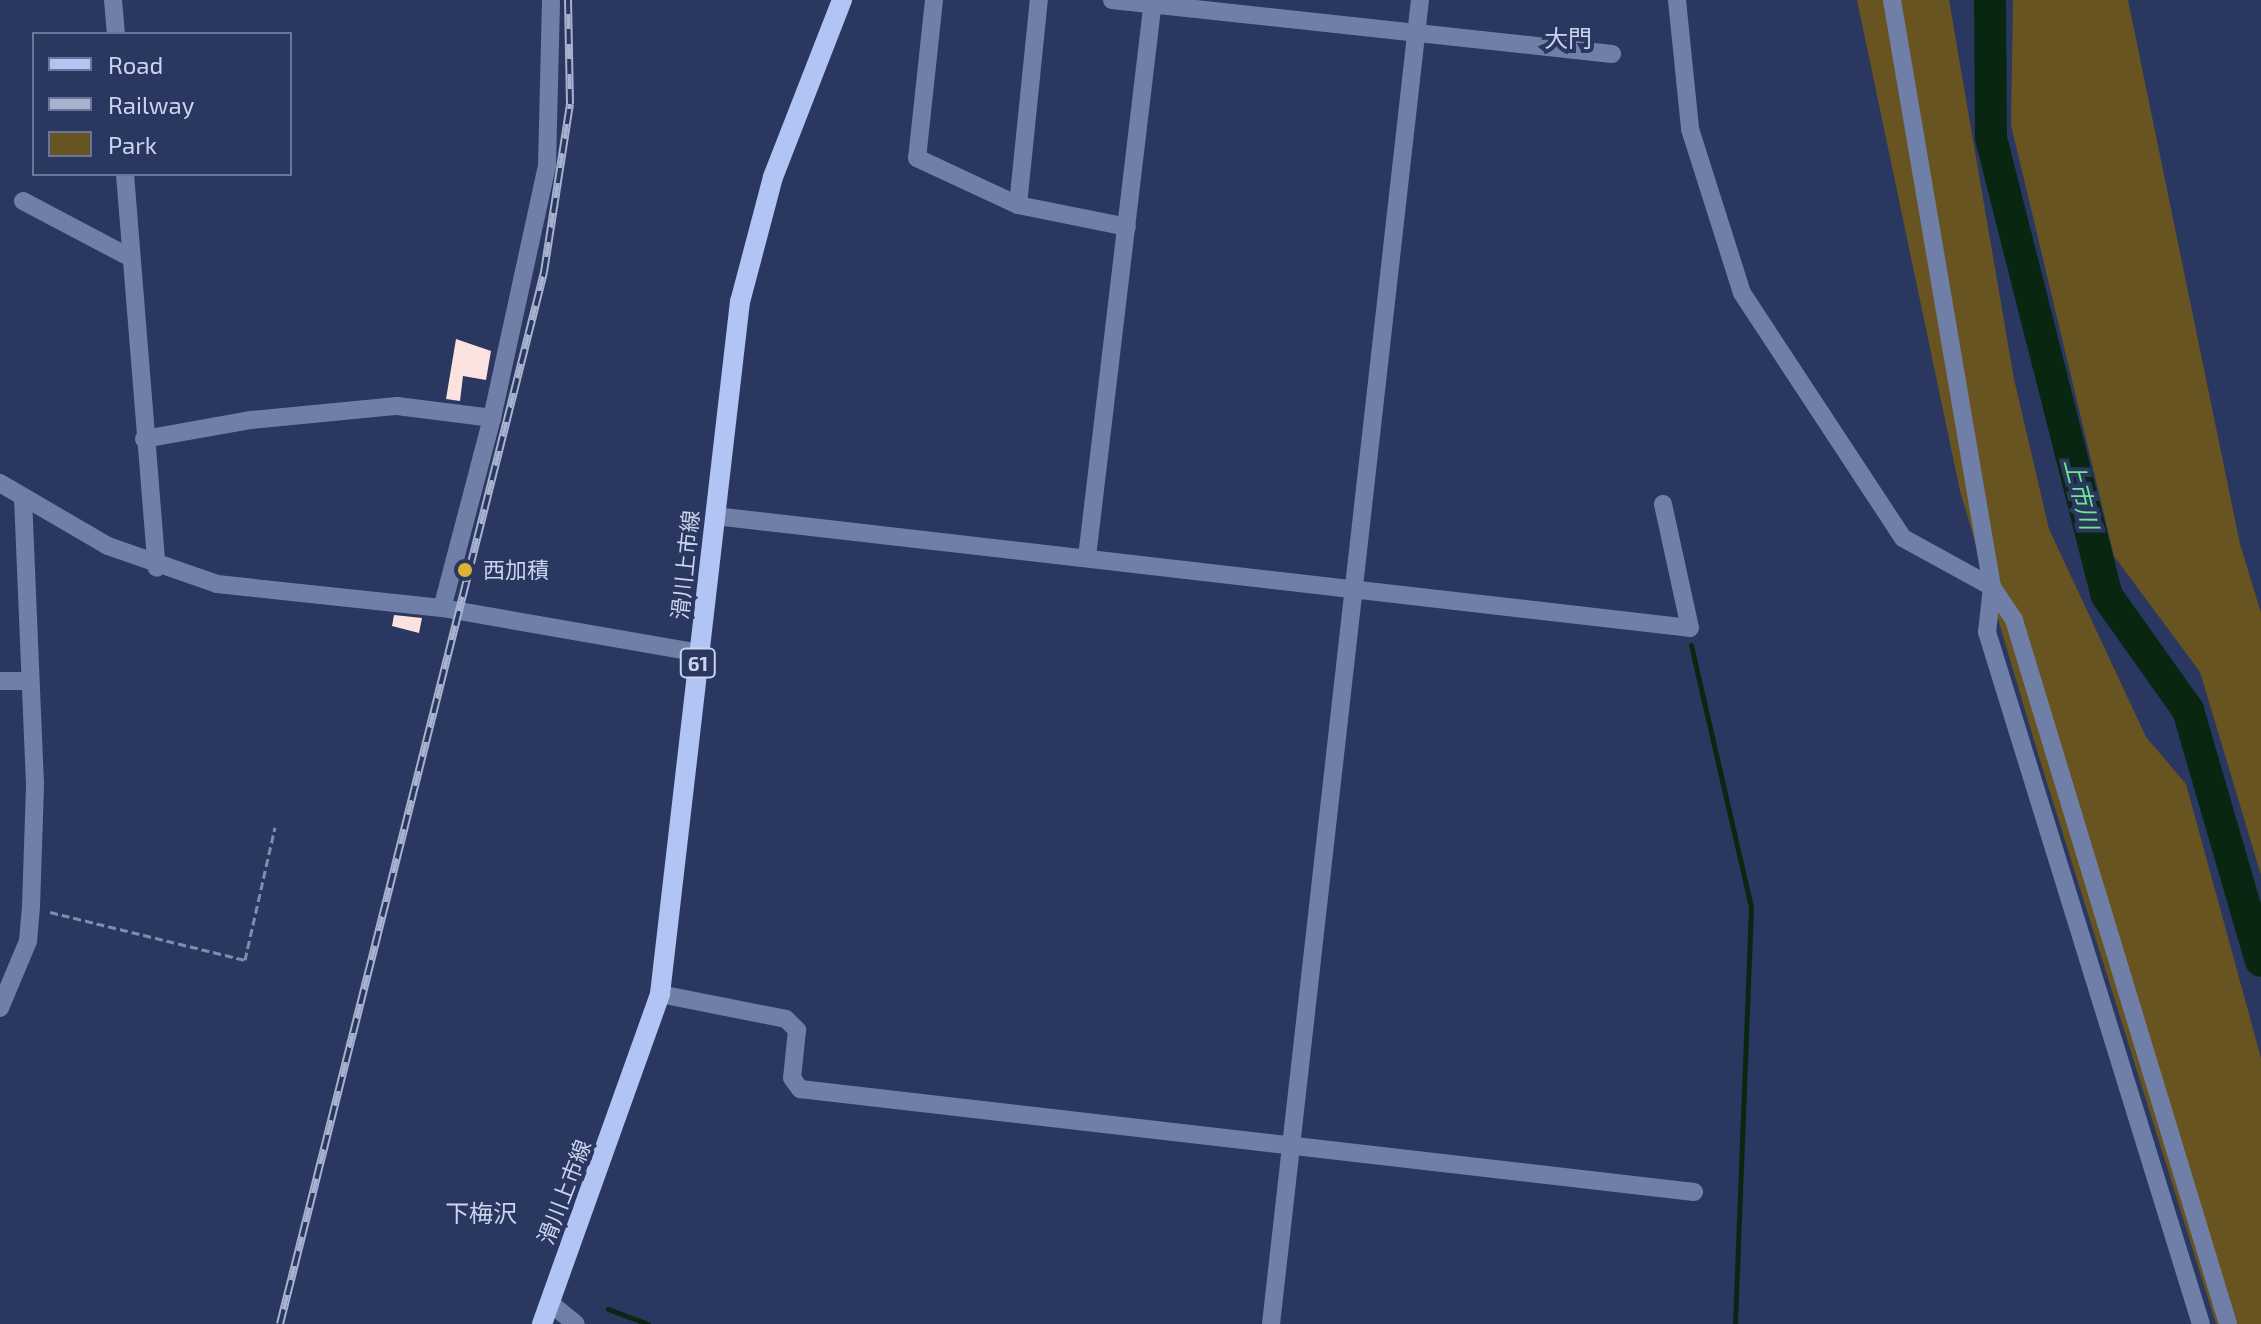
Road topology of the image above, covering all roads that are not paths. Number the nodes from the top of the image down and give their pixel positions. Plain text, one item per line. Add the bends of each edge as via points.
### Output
1 (113, 0) edge
2 (551, 0) edge
3 (842, 0) edge
4 (934, 0) edge
5 (1039, 0) edge
6 (1112, 0) edge
7 (1420, 0) edge
8 (1677, 0) edge
9 (1892, 0) edge
10 (1153, 2) edge
11 (1304, 9) edge
12 (116, 32) edge
13 (1416, 32) junction
14 (1612, 54) dead end
15 (125, 176) edge
16 (23, 201) dead end
17 (1018, 205) junction
18 (1127, 227) junction
19 (131, 258) junction
20 (492, 418) junction
21 (144, 439) junction
22 (0, 483) edge
23 (23, 497) junction
24 (1663, 504) dead end
25 (715, 516) junction
26 (1087, 557) junction
27 (157, 568) junction
28 (1992, 587) junction
29 (1352, 588) junction
30 (442, 608) junction
31 (699, 653) junction
32 (0, 681) edge
33 (26, 681) junction
34 (660, 994) junction
35 (0, 1008) edge
36 (1290, 1145) junction
37 (1694, 1192) dead end
38 (550, 1303) junction
39 (542, 1324) edge
40 (576, 1324) edge
41 (1271, 1324) edge
42 (2201, 1324) edge
43 (2228, 1324) edge

1 - 12 street
2 - 20 street via 547,165
3 - 25 main road, 滑川上市線 / 61 via 790,126 749,264
4 - 17 street via 917,158
5 - 17 street
6 - 10 street
7 - 13 street
8 - 28 street via 1690,129 1748,305 1903,538
9 - 28 street
10 - 11 street
10 - 18 street
11 - 13 street
13 - 14 street
13 - 29 street
15 - 19 street
16 - 19 street
17 - 18 street
18 - 26 street
19 - 21 street
20 - 21 street via 397,406 251,420
20 - 30 street
21 - 27 street
22 - 23 street
23 - 27 street
23 - 33 street
24 - 29 street via 1690,628
25 - 26 street
25 - 31 main road, 滑川上市線 / 61
26 - 29 street
27 - 30 street via 217,584
28 - 42 street via 1987,632
28 - 43 street via 2014,620
29 - 36 street
30 - 31 street
31 - 34 main road, 滑川上市線 / 61
32 - 33 street
33 - 35 street via 35,784 31,907 28,941
34 - 36 street via 786,1019 797,1030 792,1078 800,1089
34 - 38 main road, 滑川上市線 / 61
36 - 37 street
36 - 41 street
38 - 39 main road, 滑川上市線 / 61
38 - 40 street

